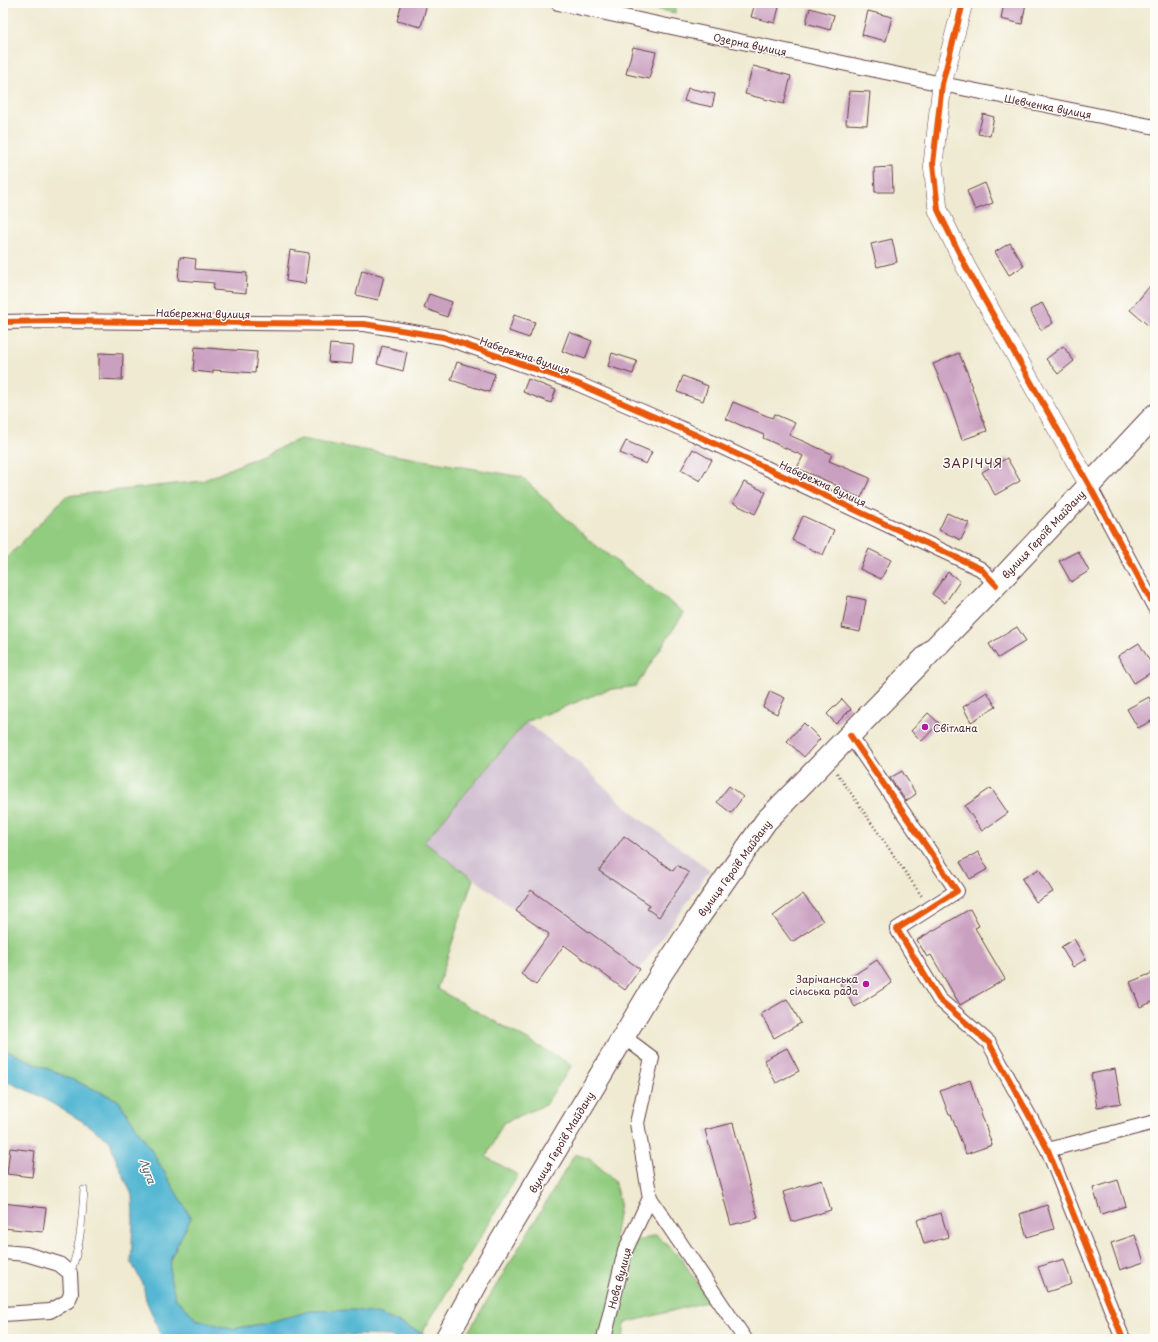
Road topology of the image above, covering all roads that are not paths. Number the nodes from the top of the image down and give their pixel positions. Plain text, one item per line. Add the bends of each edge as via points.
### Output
1 (558, 3) edge
2 (963, 3) edge
3 (942, 84) junction
4 (1155, 127) edge
5 (3, 322) edge
6 (1155, 415) edge
7 (1089, 486) junction
8 (996, 585) junction
9 (1155, 608) edge
10 (850, 735) junction
11 (624, 1037) junction
12 (1155, 1122) edge
13 (1048, 1150) junction
14 (84, 1190) dead end
15 (650, 1198) junction
16 (3, 1252) edge
17 (70, 1273) junction
18 (3, 1314) edge
19 (447, 1337) edge
20 (604, 1339) edge
21 (745, 1339) edge
22 (1123, 1339) edge

1 - 3 street, Озерна вулиця
2 - 3 street
3 - 4 street, Шевченка вулиця
3 - 7 street via 933,164 938,210 966,267
5 - 8 street, Набережна вулиця via 364,324 444,337 576,383 694,434 981,570
6 - 7 main road, вулиця Героїв Майдану
7 - 8 main road, вулиця Героїв Майдану
7 - 9 street
8 - 10 main road, вулиця Героїв Майдану
10 - 11 main road, вулиця Героїв Майдану via 766,821 665,968
10 - 13 street via 957,891 898,929 939,999 988,1043
11 - 15 street via 652,1058 637,1123
11 - 19 main road, вулиця Героїв Майдану via 488,1263
12 - 13 street
13 - 22 street
14 - 17 lane via 77,1256
15 - 20 street, Нова вулиця via 625,1251
15 - 21 street
16 - 17 street via 26,1254 59,1264
17 - 18 street via 71,1294 68,1301 50,1311

